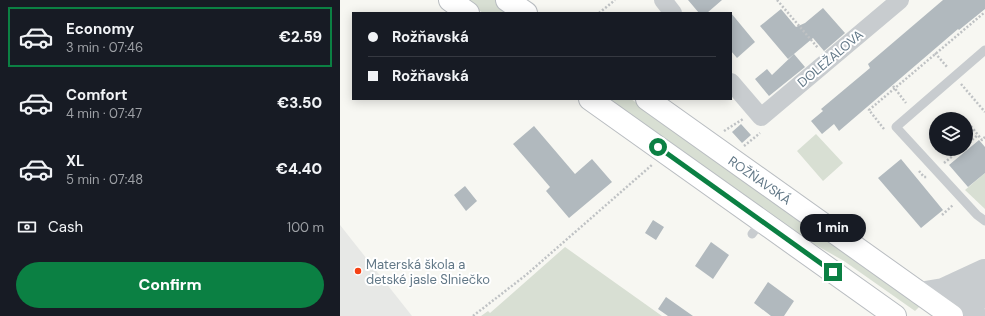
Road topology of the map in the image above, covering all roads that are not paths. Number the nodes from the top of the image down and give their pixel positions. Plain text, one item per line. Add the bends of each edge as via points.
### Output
1 (450, 0) edge
2 (507, 0) edge
3 (662, 0) edge
4 (893, 2) edge
5 (467, 12) edge
6 (525, 12) edge
7 (672, 12) edge
8 (985, 50) edge
9 (732, 83) edge
10 (591, 100) edge
11 (648, 100) edge
12 (985, 221) edge
13 (985, 270) edge
14 (919, 292) junction
15 (895, 316) edge
16 (950, 316) edge
17 (976, 316) edge

1 - 5 main road
2 - 6 main road
3 - 7 street
4 - 9 street, DOLEŽALOVA via 760,117
8 - 12 lane via 896,127
10 - 15 main road via 757,228
11 - 14 main road, ROŽŇAVSKÁ
13 - 14 street via 943,289
13 - 16 street
13 - 17 street via 973,310
14 - 16 main road, ROŽŇAVSKÁ

